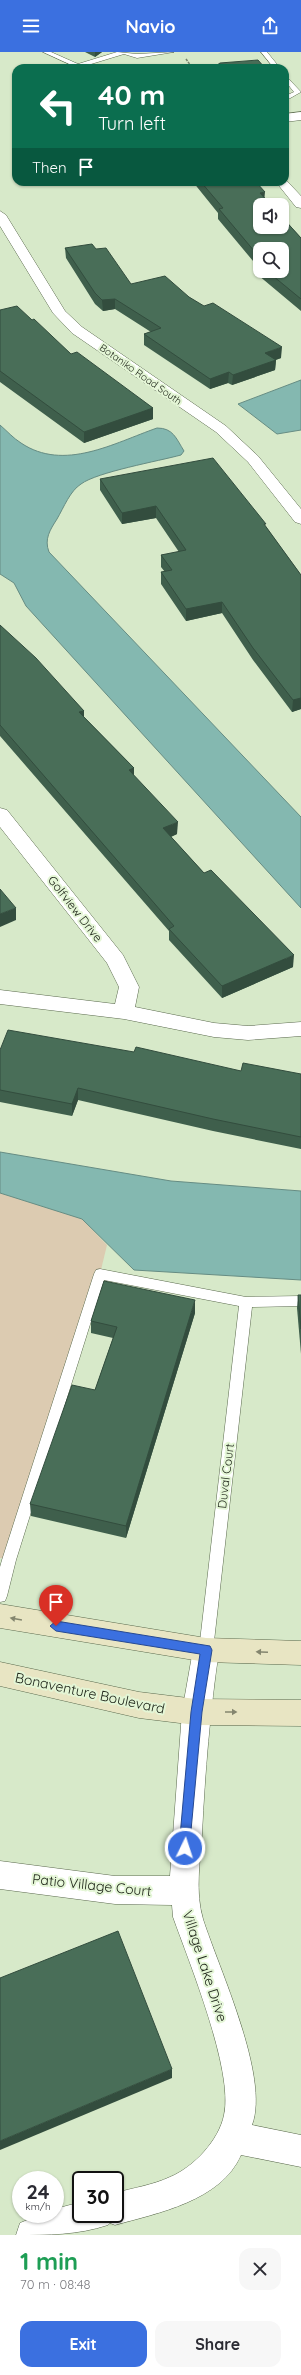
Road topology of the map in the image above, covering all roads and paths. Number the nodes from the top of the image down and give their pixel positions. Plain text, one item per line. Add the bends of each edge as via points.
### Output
1 (46, 52) edge
2 (123, 52) edge
3 (171, 52) edge
4 (264, 52) edge
5 (73, 64) edge
6 (84, 64) edge
7 (274, 64) edge
8 (289, 82) edge
9 (289, 97) edge
10 (301, 116) edge
11 (289, 118) edge
12 (285, 186) edge
13 (301, 204) edge
14 (0, 216) edge
15 (301, 519) edge
16 (0, 814) edge
17 (0, 997) edge
18 (124, 1012) junction
19 (301, 1029) edge
20 (301, 1301) edge
21 (246, 1302) junction
22 (0, 1596) edge
23 (0, 1616) edge
24 (206, 1650) junction
25 (301, 1653) edge
26 (0, 1674) edge
27 (196, 1712) junction
28 (301, 1713) edge
29 (0, 1875) edge
30 (184, 1890) junction
31 (232, 2137) junction
32 (301, 2151) edge
33 (124, 2206) edge
34 (72, 2221) edge
35 (32, 2235) edge

1 - 5 lane
2 - 3 lane via 137,56
2 - 6 lane
4 - 7 lane
8 - 9 lane via 298,92
10 - 11 street
12 - 13 street
14 - 15 street, Botaniko Road South via 60,313 77,330 221,429 252,459
16 - 18 street, Golfview Drive via 116,960 129,987
17 - 18 street
18 - 19 street via 214,1030 248,1033
20 - 21 lane
21 - 22 lane via 100,1274 9,1560
21 - 24 lane, Duval Court
24 -> 23 main road
25 -> 24 main road
24 - 27 street, Village Lake Drive
26 - 27 main road, Bonaventure Boulevard via 139,1705
27 -> 28 main road, Bonaventure Boulevard
27 - 30 street, Village Lake Drive
29 - 30 street, Patio Village Court via 119,1891 151,1893
30 - 31 street, Village Lake Drive via 188,1917 218,2003 239,2078 240,2115
31 - 32 street
31 - 33 street, Village Lake Drive via 227,2149 211,2168 179,2191
34 - 35 street

